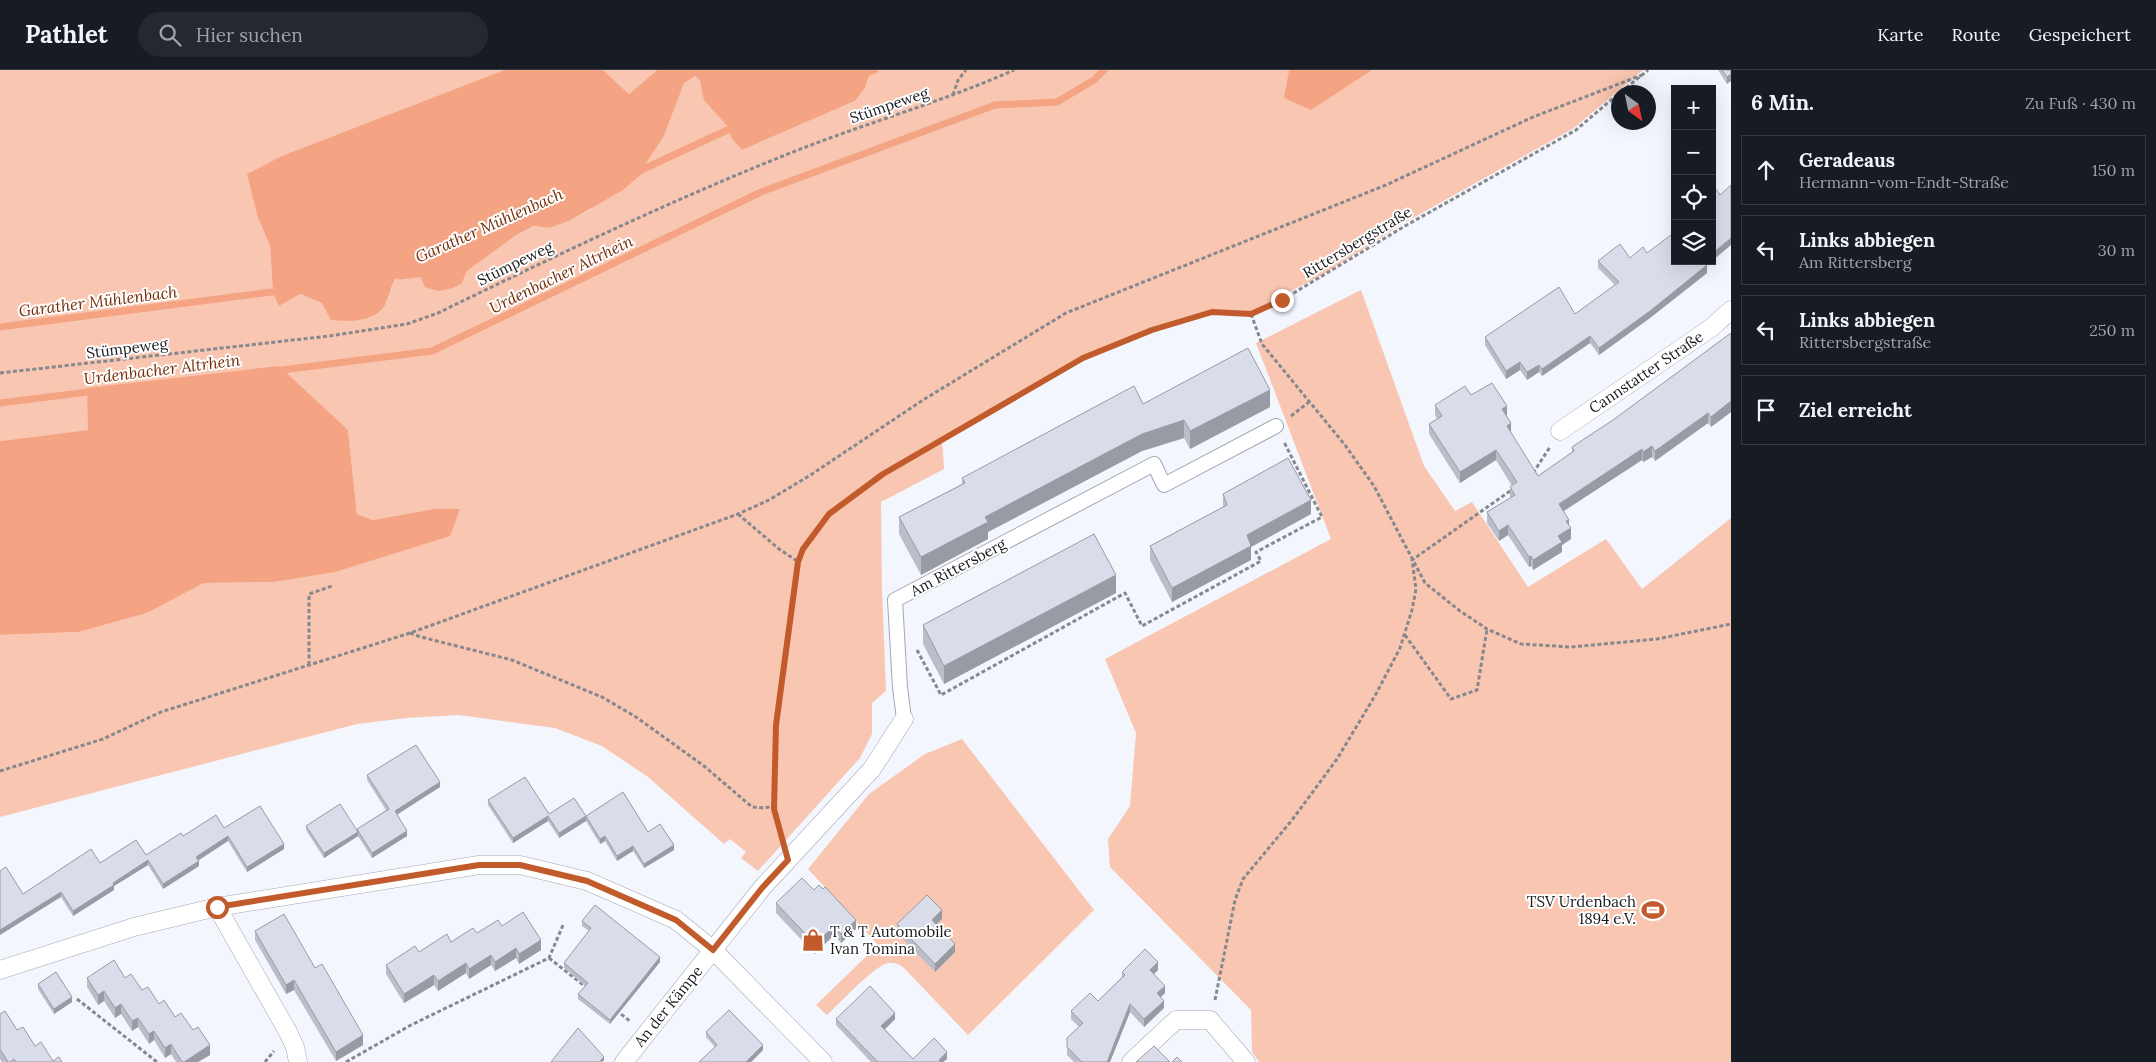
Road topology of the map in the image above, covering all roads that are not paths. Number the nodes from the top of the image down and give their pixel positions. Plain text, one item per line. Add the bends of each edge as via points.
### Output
1 (1731, 310) edge
2 (1276, 426) road end
3 (1560, 431) road end
4 (904, 719) joint
5 (217, 907) junction
6 (713, 950) junction
7 (0, 970) edge
8 (817, 1060) edge
9 (298, 1062) edge
10 (624, 1062) edge
11 (1131, 1062) edge
12 (1246, 1062) edge

1 - 3 street, Cannstatter Straße via 1711,328
2 - 4 street, Am Rittersberg via 1164,485 1154,464 895,600
4 - 6 street, Am Rittersberg via 872,769 762,888
5 - 6 street via 479,865 520,865 587,881 676,920
5 - 7 street via 134,927
5 - 9 street via 288,1032
6 - 8 street
6 - 10 street, An der Kämpe
11 - 12 street via 1176,1020 1210,1020

